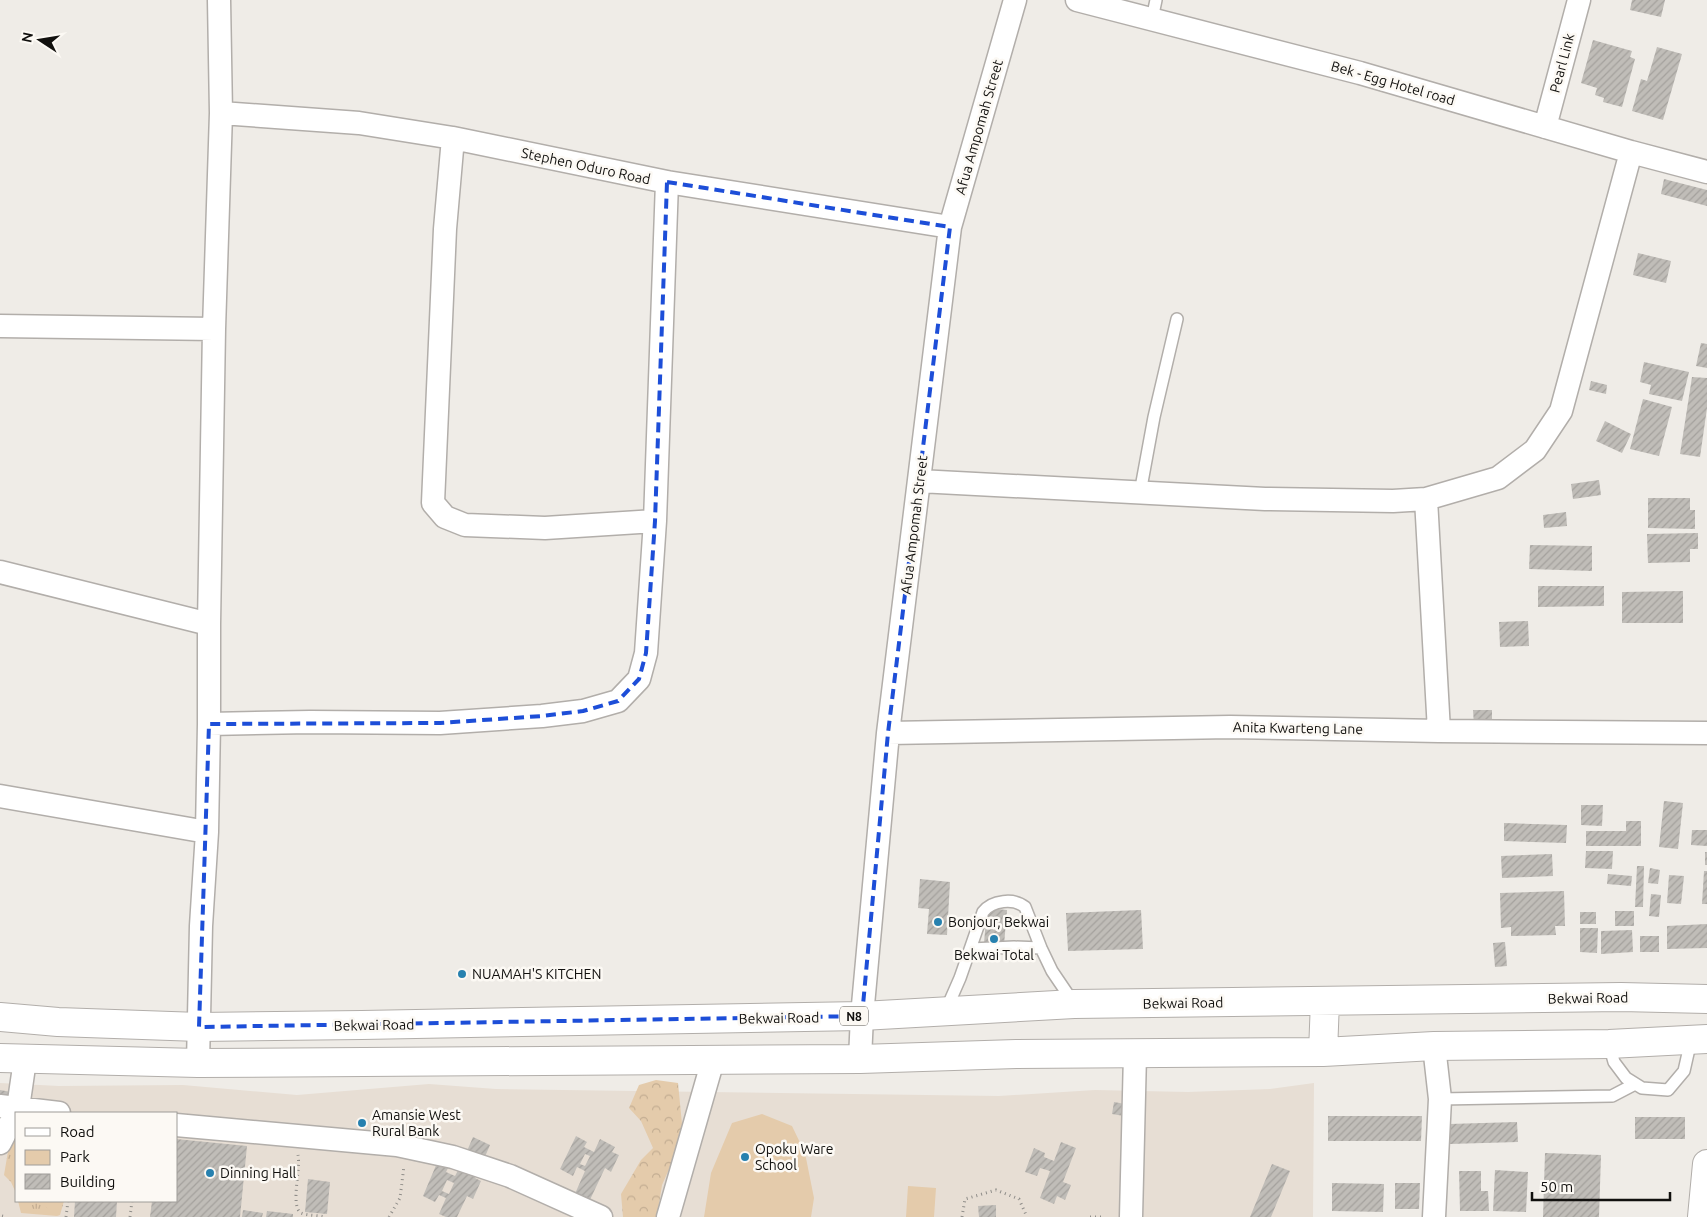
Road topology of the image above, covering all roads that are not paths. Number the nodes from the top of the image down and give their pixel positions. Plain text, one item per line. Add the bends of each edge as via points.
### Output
1 (219, 0) edge
2 (1015, 0) edge
3 (1077, 0) edge
4 (1579, 0) edge
5 (1154, 10) edge
6 (221, 114) junction
7 (1545, 127) junction
8 (453, 138) junction
9 (1631, 152) junction
10 (1707, 172) edge
11 (667, 182) junction
12 (950, 227) junction
13 (1177, 318) dead end
14 (0, 326) edge
15 (214, 329) junction
16 (919, 481) junction
17 (1140, 493) junction
18 (1426, 499) junction
19 (655, 521) junction
20 (0, 572) edge
21 (209, 624) junction
22 (209, 724) junction
23 (1439, 731) junction
24 (888, 733) junction
25 (1707, 733) edge
26 (0, 796) edge
27 (207, 832) junction
28 (1041, 948) junction
29 (971, 949) junction
30 (1707, 999) edge
31 (1325, 1001) junction
32 (1074, 1004) junction
33 (945, 1011) junction
34 (862, 1016) junction
35 (0, 1017) edge
36 (199, 1027) junction
37 (1699, 1040) edge
38 (1609, 1044) junction
39 (1434, 1046) junction
40 (1323, 1052) junction
41 (1135, 1054) junction
42 (12, 1059) edge
43 (860, 1059) junction
44 (713, 1060) junction
45 (198, 1063) junction
46 (1635, 1084) junction
47 (1440, 1099) junction
48 (9, 1107) edge
49 (50, 1112) edge
50 (178, 1126) edge
51 (0, 1143) edge
52 (1707, 1164) edge
53 (601, 1217) edge
54 (668, 1217) edge
55 (1130, 1217) edge
56 (1434, 1217) edge
57 (1702, 1217) edge

1 - 6 street
2 - 12 street, Afua Ampomah Street
3 - 5 street, Bek - Egg Hotel road
4 - 7 street, Pearl Link
5 - 7 street, Bek - Egg Hotel road
6 - 8 street, Stephen Oduro Road via 359,123
6 - 15 street
7 - 9 street, Bek - Egg Hotel road
8 - 11 street, Stephen Oduro Road
8 - 19 street via 445,229 434,503 445,517 465,525 545,528
9 - 10 street, Bek - Egg Hotel road
9 - 18 street via 1561,412 1535,450 1498,478
11 - 12 street, Stephen Oduro Road
11 - 19 street
12 - 16 street, Afua Ampomah Street
13 - 17 lane
14 - 15 street
15 - 21 street
16 - 17 street
16 - 24 street, Afua Ampomah Street
17 - 18 street via 1266,499
18 - 23 street
19 - 22 street via 646,653 638,679 618,701 583,711 440,723
20 - 21 street
21 - 22 street
22 - 27 street
23 - 24 street, Anita Kwarteng Lane via 1230,727
23 - 25 street, Anita Kwarteng Lane
24 - 34 street, Afua Ampomah Street
26 - 27 street
27 - 36 street
28 - 29 lane
28 - 29 lane via 1025,907 1012,902 986,907
28 - 32 lane
29 - 33 lane
30 - 31 main road, Bekwai Road / N8
31 - 32 main road, Bekwai Road / N8
31 - 40 main road
32 - 33 main road, Bekwai Road / N8
33 - 34 main road, Bekwai Road / N8
34 - 36 main road, Bekwai Road / N8
34 - 43 street, Afua Ampomah Street
35 - 36 main road, Bekwai Road / N8
36 - 45 street
37 - 38 main road
37 - 46 lane via 1684,1071 1668,1090 1642,1088
38 - 39 main road
38 - 46 lane via 1614,1062
39 - 40 main road
39 - 47 street
40 - 41 main road
41 - 43 main road
41 - 55 street
42 - 45 main road
42 - 48 street
43 - 44 main road
44 - 45 main road
44 - 54 street
46 - 47 lane via 1612,1096
47 - 56 street
48 - 49 street
48 - 51 street
50 - 53 street via 407,1147 453,1157 510,1176
52 - 57 main road

